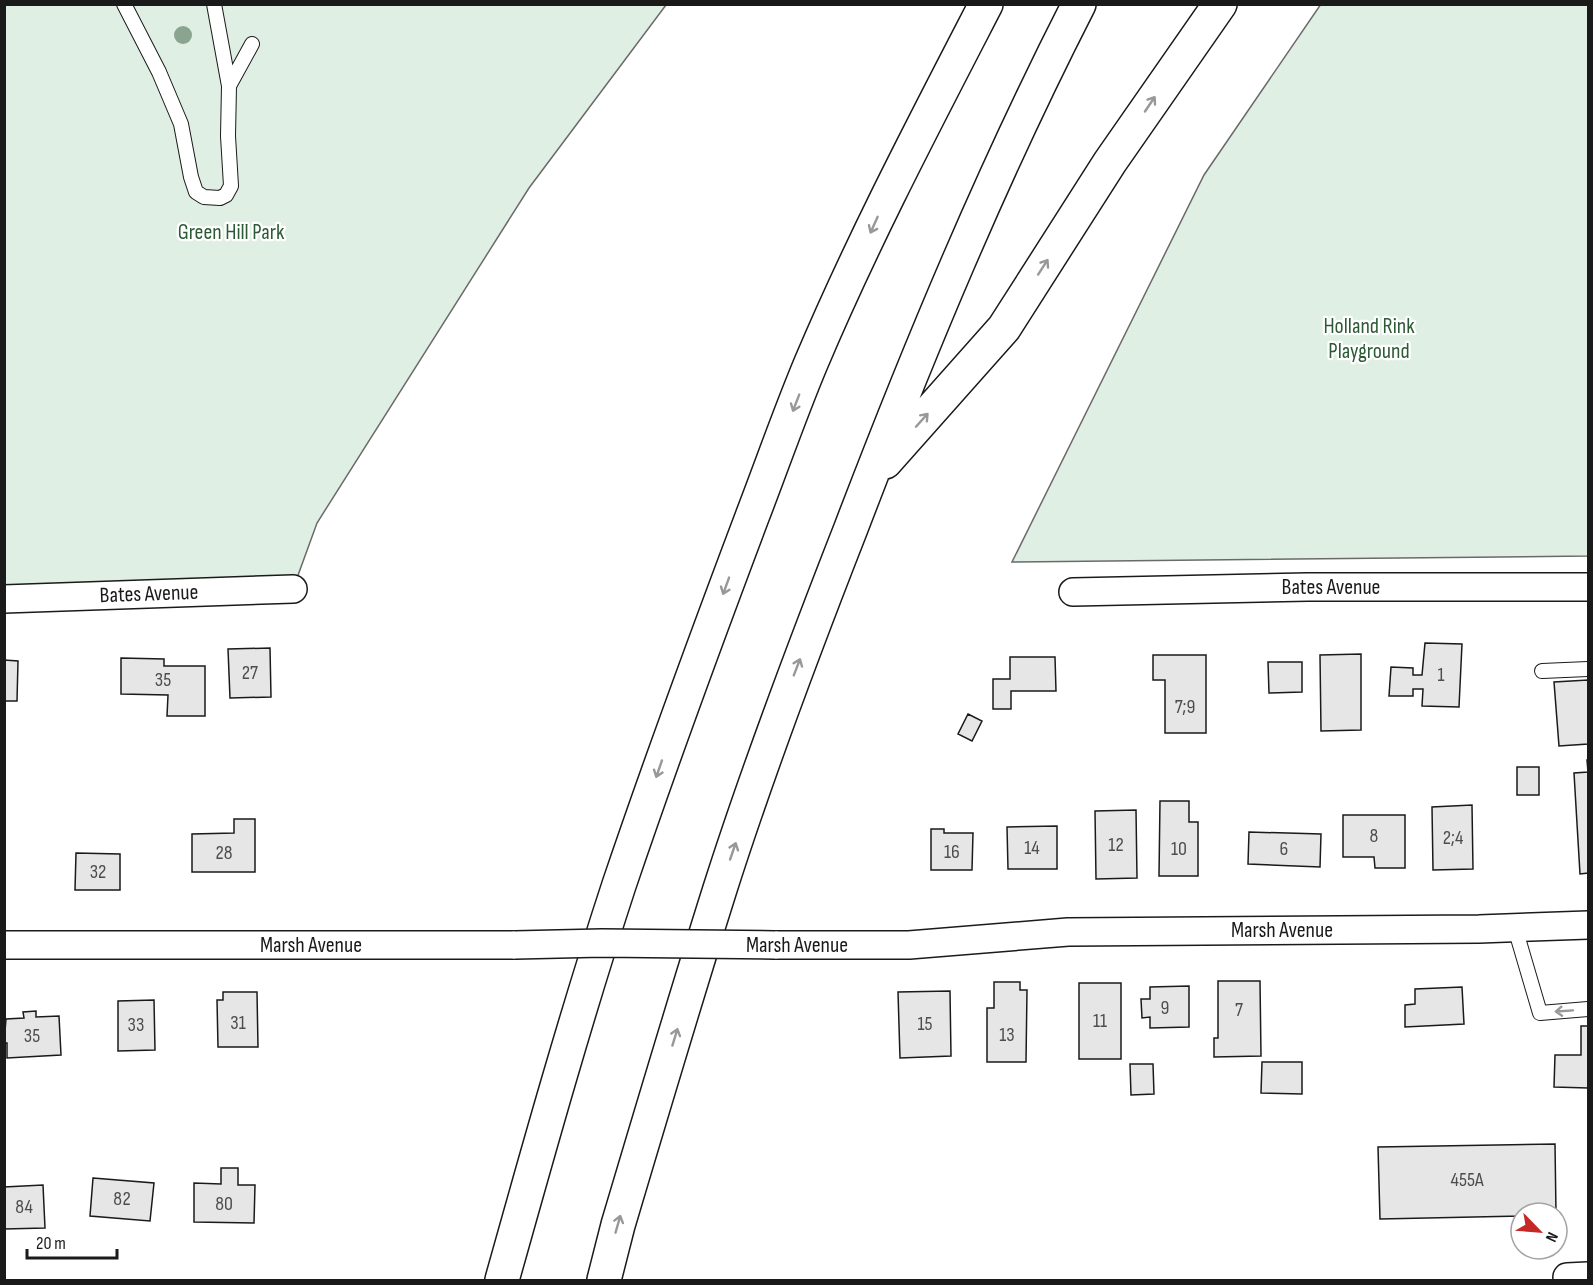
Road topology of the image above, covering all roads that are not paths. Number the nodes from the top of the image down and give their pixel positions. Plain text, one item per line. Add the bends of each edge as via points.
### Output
1 (124, 4) edge
2 (214, 4) edge
3 (968, 4) edge
4 (986, 4) edge
5 (1079, 4) edge
6 (1220, 4) edge
7 (252, 44) dead end
8 (229, 86) junction
9 (889, 190) junction
10 (869, 479) junction
11 (1588, 587) edge
12 (293, 589) dead end
13 (1073, 592) dead end
14 (4, 599) edge
15 (1588, 669) edge
16 (1542, 671) dead end
17 (1588, 925) edge
18 (1515, 928) junction
19 (4, 945) edge
20 (1588, 1009) edge
21 (502, 1281) edge
22 (604, 1281) edge

1 - 8 lane via 181,124 191,177 196,192 204,198 220,198 231,186
2 - 8 lane
3 - 9 highway
4 - 9 highway
5 - 10 highway via 983,204
10 -> 6 highway via 1004,328 1110,162
7 - 8 lane
9 -> 21 highway via 811,363 671,733 615,900
22 -> 10 highway via 719,890 787,692
11 - 13 street, Bates Avenue
12 - 14 street, Bates Avenue
15 - 16 lane
17 - 18 street, Marsh Avenue
18 - 19 street, Marsh Avenue, bridge via 1068,932 909,945
20 -> 18 lane via 1540,1013

